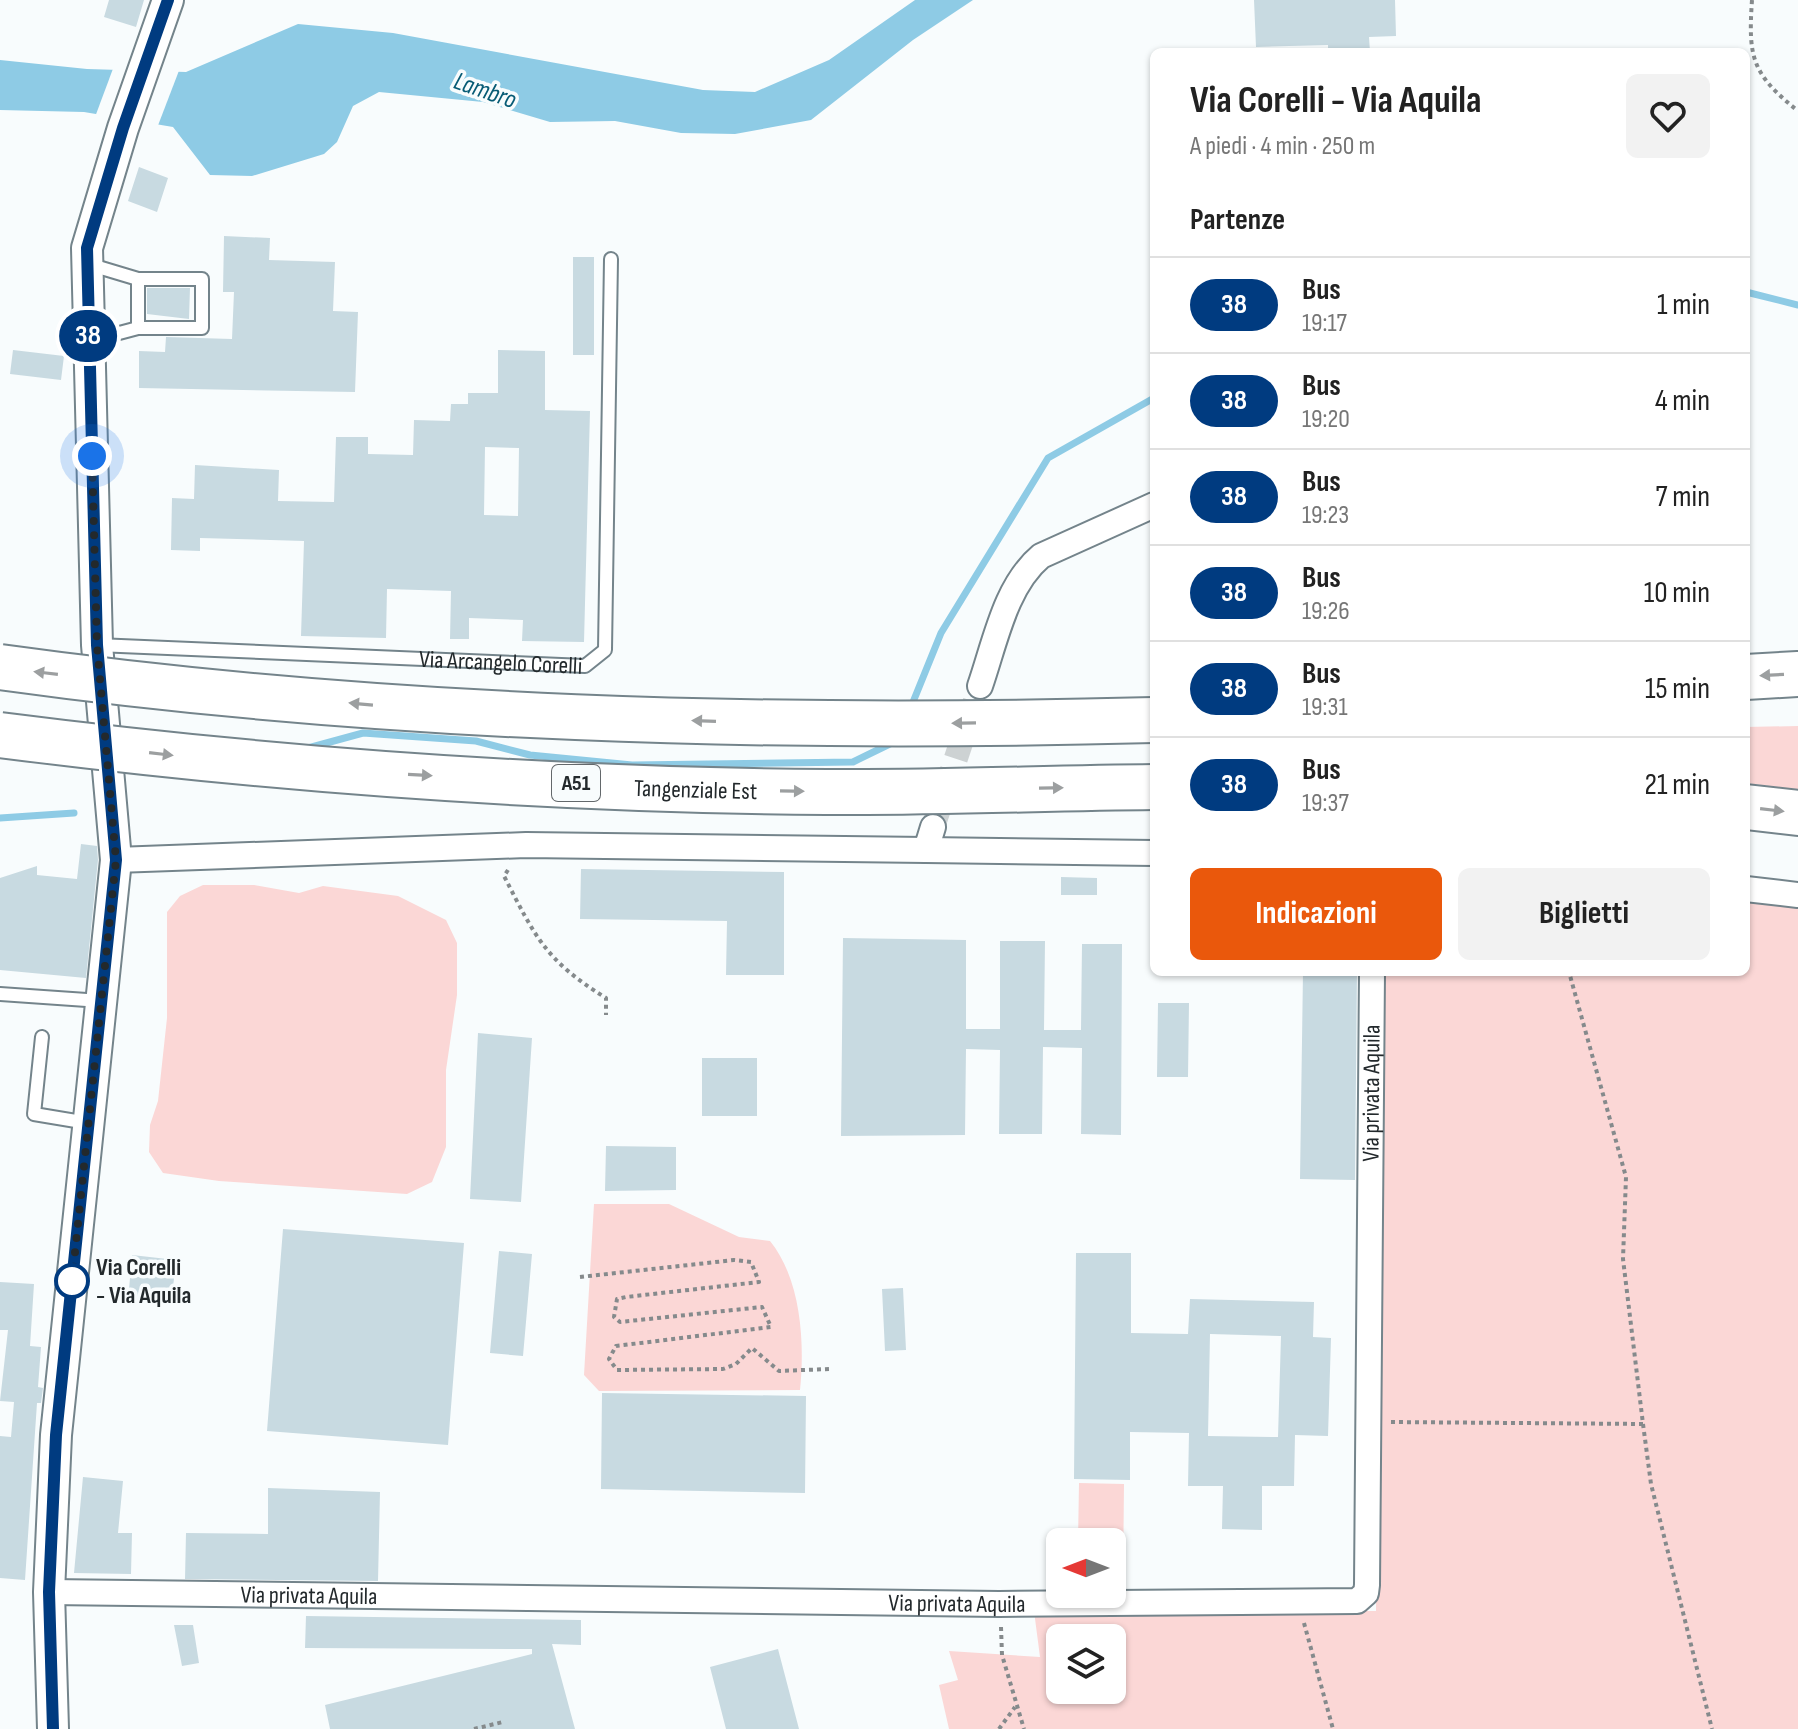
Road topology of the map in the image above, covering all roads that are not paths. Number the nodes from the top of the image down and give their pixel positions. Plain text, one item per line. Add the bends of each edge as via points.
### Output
1 (168, 0) edge
2 (611, 259) dead end
3 (87, 264) junction
4 (138, 279) junction
5 (138, 328) junction
6 (89, 341) junction
7 (1150, 507) edge
8 (97, 645) junction
9 (0, 667) edge
10 (1798, 674) edge
11 (1750, 677) edge
12 (980, 686) tunnel mouth
13 (1798, 704) edge
14 (1750, 706) edge
15 (1150, 720) edge
16 (0, 735) edge
17 (1150, 787) edge
18 (1750, 807) edge
19 (1798, 813) edge
20 (1150, 853) edge
21 (116, 860) junction
22 (1750, 889) edge
23 (1798, 895) edge
24 (1372, 976) edge
25 (0, 994) edge
26 (101, 1001) junction
27 (42, 1037) dead end
28 (88, 1123) junction
29 (59, 1592) junction
30 (53, 1729) edge

1 - 3 street via 90,231
2 - 8 lane, Via Arcangelo Corelli via 605,650 585,666
3 - 4 lane
3 - 6 street
4 - 5 lane
4 - 5 lane via 202,279 202,328
5 - 6 lane
6 - 8 street
7 - 12 street via 1030,565 1011,599
8 - 21 street
15 -> 9 highway, bridge via 791,724 540,716 281,698
10 -> 11 highway
13 - 14 highway
16 -> 17 highway, Tangenziale Est / A51, bridge via 273,767 683,788 827,792
18 -> 19 highway
20 - 21 street via 930,839 526,845
21 - 26 street
22 - 23 street
24 - 29 street, Via privata Aquila via 1366,1593 1350,1604
25 - 26 lane
26 - 28 street
27 - 28 lane via 34,1114
28 - 29 street via 56,1435
29 - 30 street

